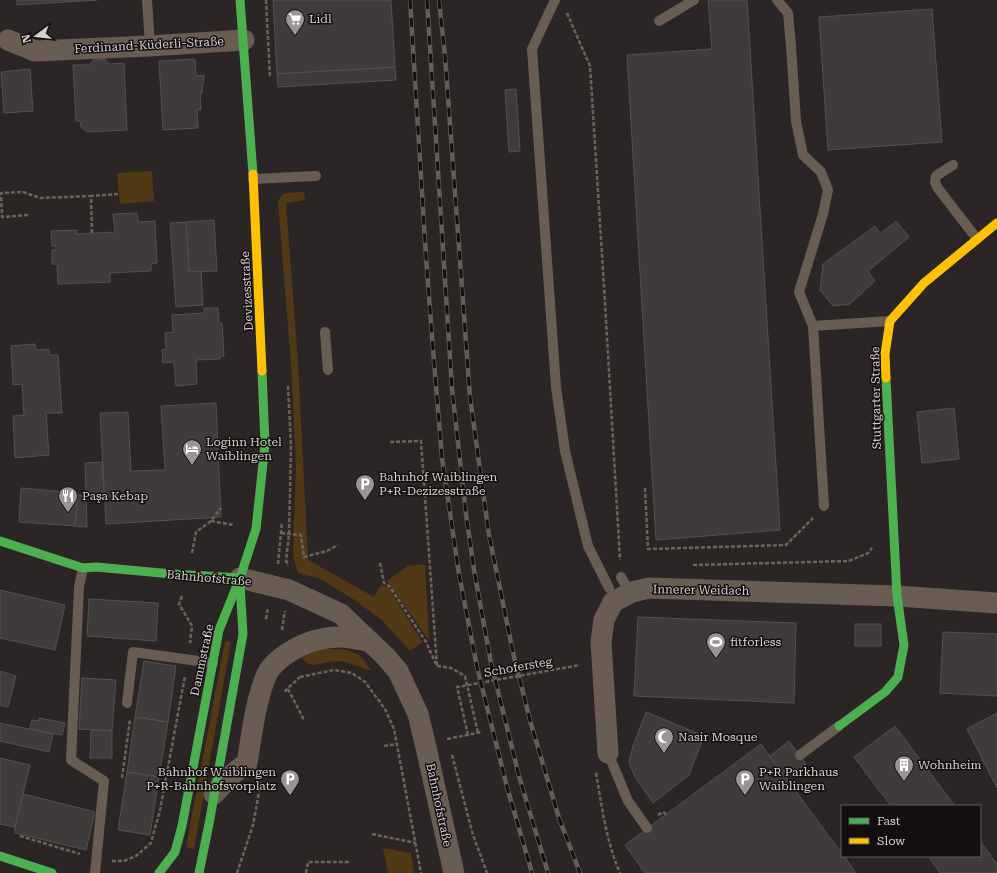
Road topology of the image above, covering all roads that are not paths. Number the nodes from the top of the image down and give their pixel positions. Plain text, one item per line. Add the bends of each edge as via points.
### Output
1 (147, 0) edge
2 (240, 0) edge
3 (555, 0) edge
4 (694, 0) edge
5 (777, 0) edge
6 (659, 21) dead end
7 (8, 40) dead end
8 (244, 40) junction
9 (150, 46) junction
10 (953, 165) dead end
11 (316, 176) dead end
12 (254, 179) junction
13 (997, 223) edge
14 (977, 239) junction
15 (890, 321) junction
16 (813, 326) junction
17 (325, 332) dead end
18 (328, 370) dead end
19 (824, 506) road end
20 (0, 541) edge
21 (83, 568) junction
22 (240, 578) junction
23 (610, 588) dead end
24 (897, 596) junction
25 (997, 603) edge
26 (369, 641) junction
27 (213, 663) junction
28 (127, 703) road end
29 (839, 726) joint
30 (608, 753) joint
31 (800, 755) dead end
32 (214, 794) junction
33 (648, 828) dead end
34 (0, 856) edge
35 (52, 873) edge
36 (96, 873) edge
37 (158, 873) edge
38 (199, 873) edge
39 (454, 873) edge

1 - 9 lane
2 - 8 street, Devizesstraße
3 - 23 lane via 532,49 556,387 565,451 588,546
4 - 6 lane
5 - 16 lane via 788,13 796,122 803,155 821,172 828,190 799,292
7 - 9 street, Ferdinand-Küderli-Straße via 35,51
8 - 9 street, Ferdinand-Küderli-Straße
8 - 12 street, Devizesstraße
10 - 14 lane via 936,176 935,182
11 - 12 lane
12 - 22 street, Devizesstraße via 266,444 256,529
13 - 14 street
14 - 15 street via 924,283
15 - 16 lane
15 - 24 street, Stuttgarter Straße via 885,354
16 - 19 lane
17 - 18 lane
20 - 21 street, Bahnhofstraße
21 - 22 street, Bahnhofstraße
21 - 36 lane via 79,588 71,760 104,781
22 - 26 street, Bahnhofstraße via 290,590 341,614
22 - 27 street, Dammstraße via 219,630
22 - 32 street via 243,634
24 - 25 street, Innerer Weidach
24 - 29 street via 904,645 898,677 885,692
24 - 30 street, Innerer Weidach via 649,588 626,585 604,620 601,642
26 - 32 street via 340,637 319,639 304,644 274,664 266,674 257,704 247,763
26 - 39 street, Bahnhofstraße via 398,671 418,714
27 - 28 lane via 133,652
27 - 37 street, Dammstraße via 182,826 175,852
29 - 31 lane
30 - 33 lane via 628,801
32 - 38 street
34 - 35 street

